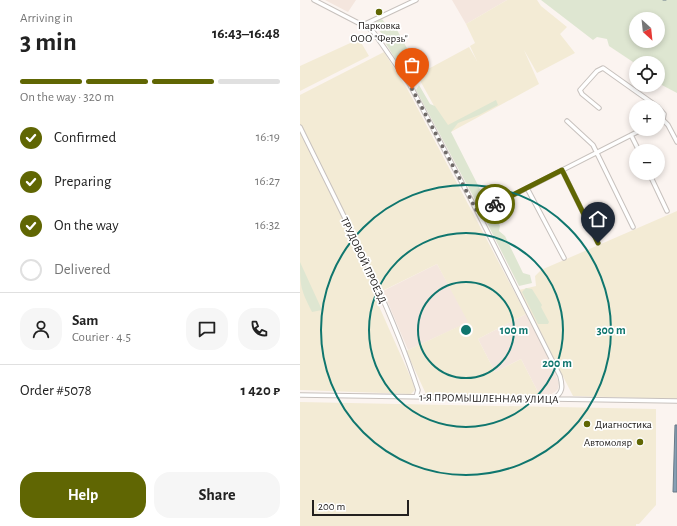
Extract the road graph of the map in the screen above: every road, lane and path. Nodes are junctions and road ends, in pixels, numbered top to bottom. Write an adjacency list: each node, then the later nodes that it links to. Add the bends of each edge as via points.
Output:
1 (314, 0): 3 (street)
2 (416, 0): 3 (street)
3 (363, 25): 16 (street, via 372,30 410,85)
4 (648, 100): 5 (street, via 603,68 580,90)
5 (599, 108)
6 (567, 121): 11 (street, via 591,142)
7 (665, 122): 10 (street)
8 (300, 127): 21 (street, ТРУДОВОЙ ПРОЕЗД, via 402,344 418,390)
9 (629, 136): 11 (street)
10 (677, 142)
11 (596, 153): 12 (street); 17 (street)
12 (562, 170): 14 (street); 18 (street)
13 (652, 180): 15 (street)
14 (528, 188): 16 (street); 19 (street)
15 (667, 210)
16 (478, 213): 22 (street, via 560,376 562,391)
17 (633, 227)
18 (598, 243)
19 (564, 258)
20 (300, 395): 21 (street, 1-Я ПРОМЫШЛЕННАЯ УЛИЦА)
21 (416, 397): 22 (street, 1-Я ПРОМЫШЛЕННАЯ УЛИЦА)
22 (553, 399): 23 (street, 1-Я ПРОМЫШЛЕННАЯ УЛИЦА)
23 (677, 402)

